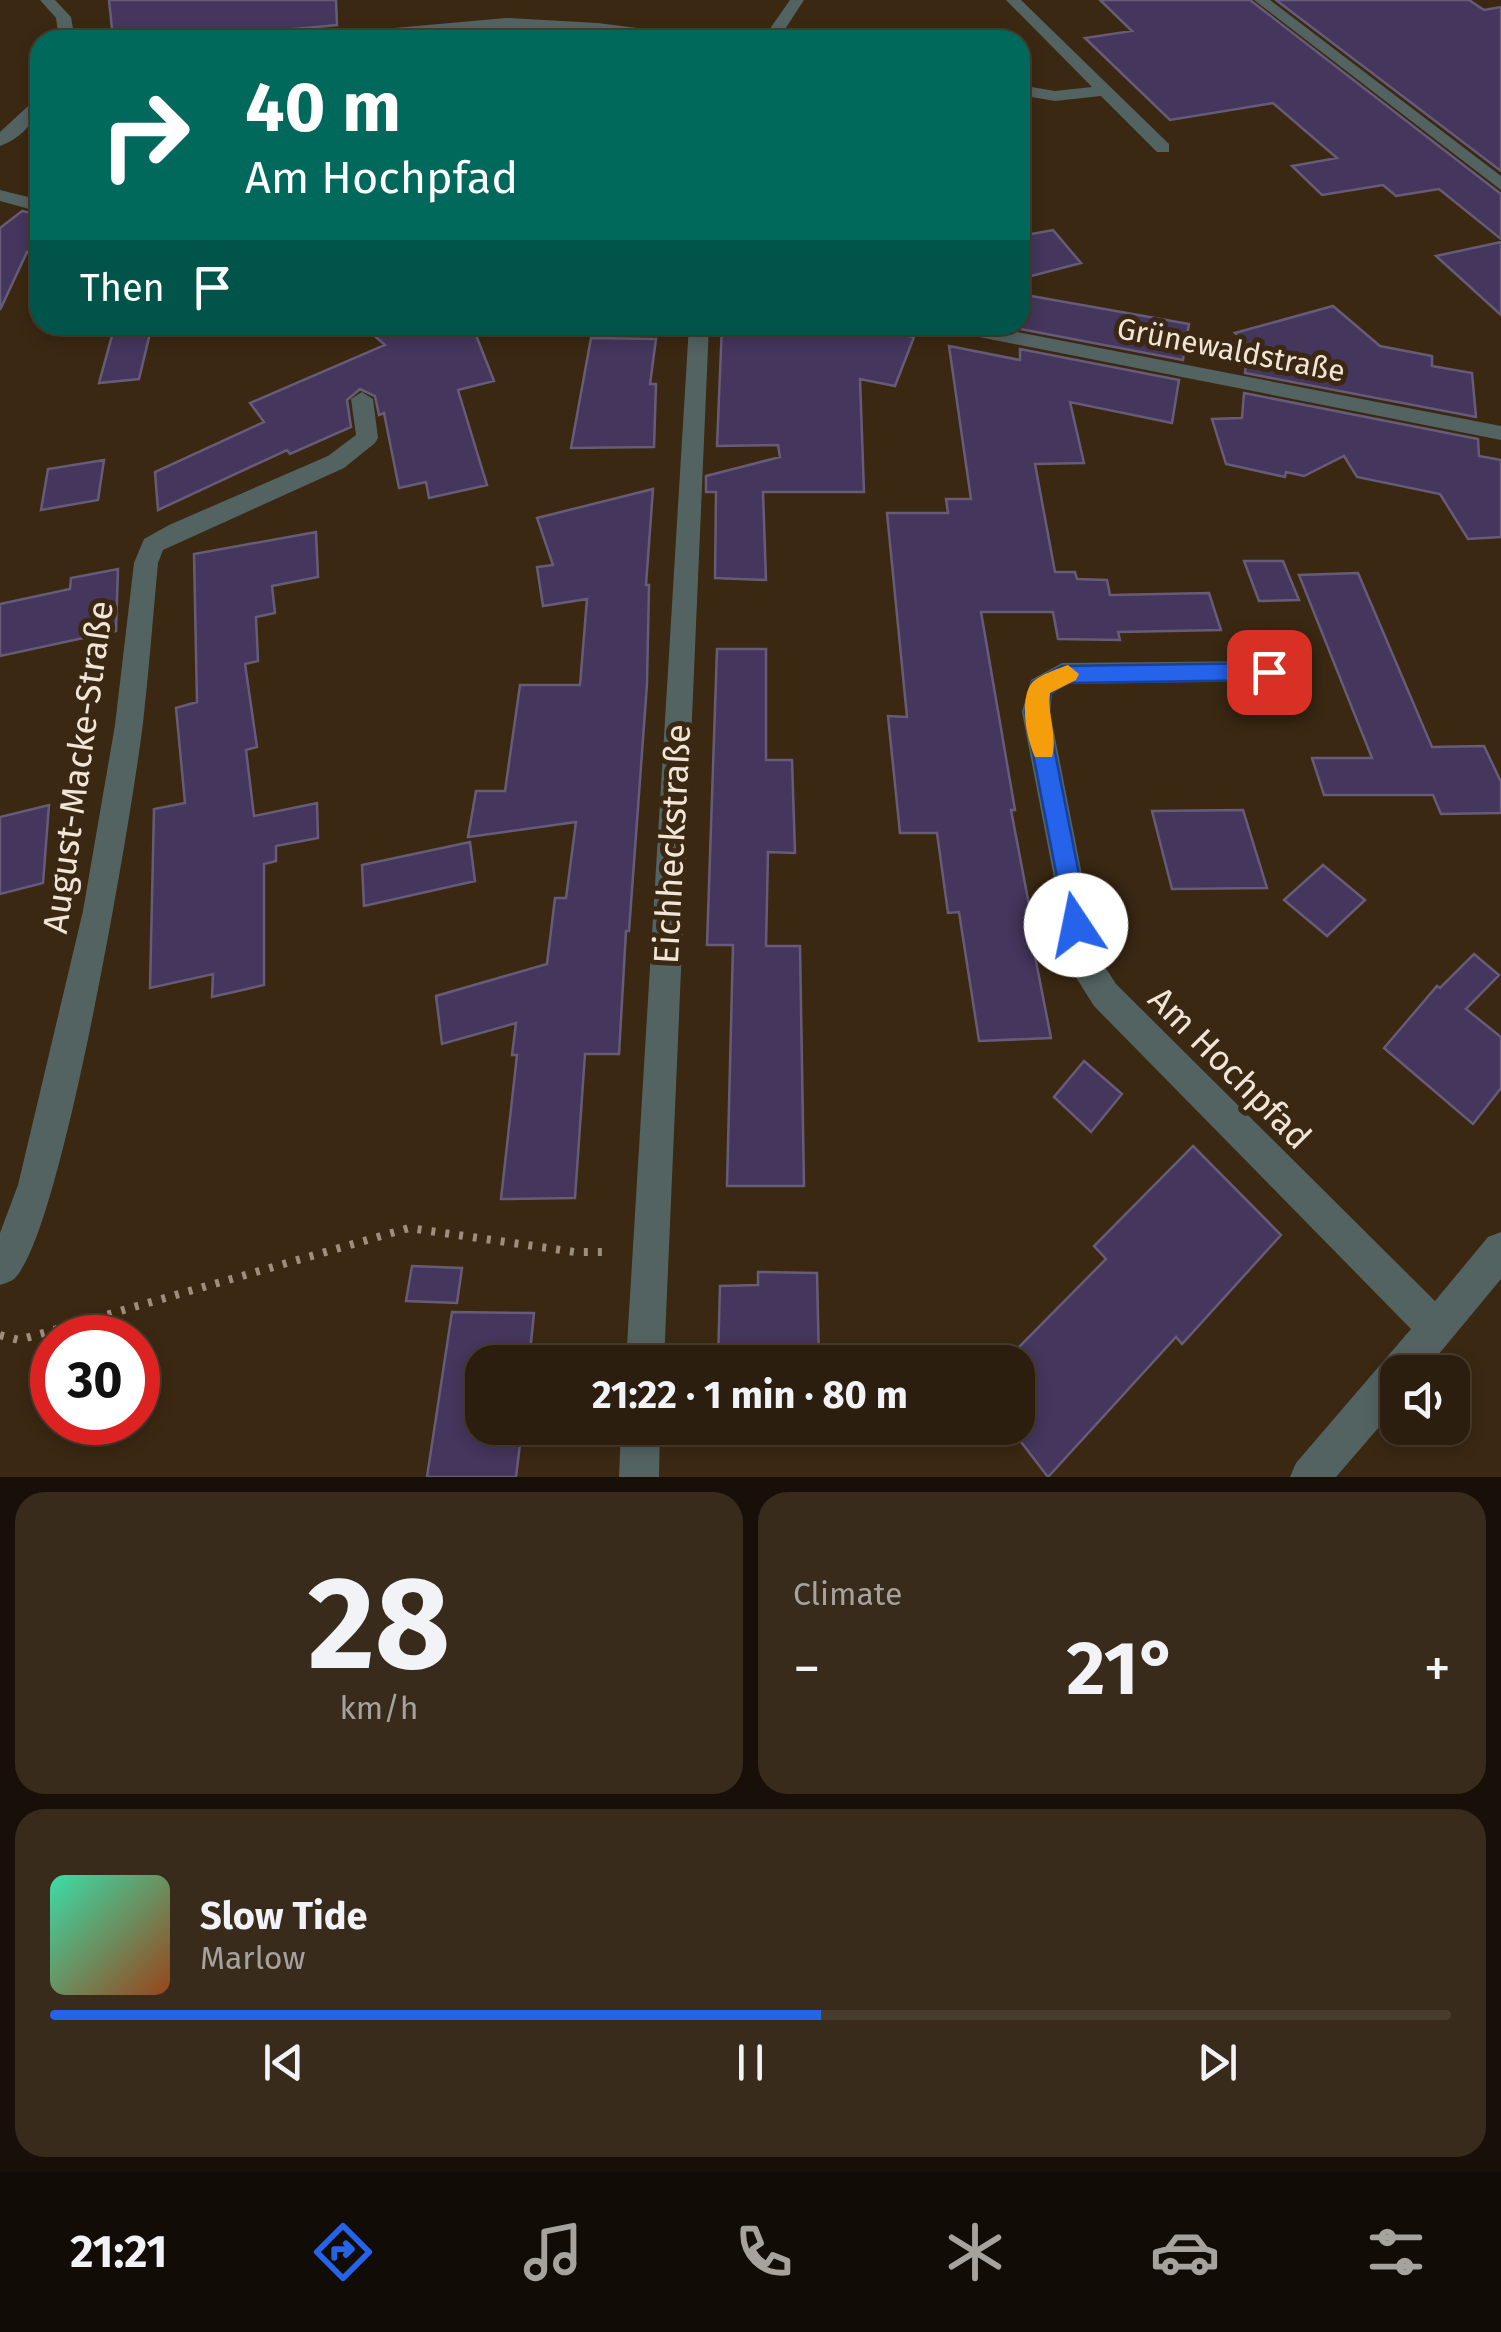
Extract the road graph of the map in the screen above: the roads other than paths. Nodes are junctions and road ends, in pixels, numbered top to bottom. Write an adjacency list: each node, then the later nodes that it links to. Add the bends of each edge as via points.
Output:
1 (47, 0): 5 (street)
2 (797, 0): 8 (street)
3 (1013, 0): 9 (street)
4 (1261, 0): 14 (street)
5 (65, 30)
6 (397, 30): 7 (street, via 511,16)
7 (575, 30)
8 (777, 30)
9 (1106, 91): 10 (street); 13 (street)
10 (1030, 92)
11 (30, 110): 12 (street)
12 (0, 142)
13 (1163, 148)
14 (1501, 186)
15 (2, 198): 16 (street)
16 (30, 204)
17 (698, 335): 25 (street, Eichheckstraße)
18 (1000, 335): 20 (street, Grünewaldstraße)
19 (362, 399): 23 (street, August-Macke-Straße, via 367,438 360,447 153,545 98,911 36,1185)
20 (1501, 433)
21 (1269, 672): 24 (street, Am Hochpfad, via 1062,674 1040,688 1036,712 1083,961 1104,995)
22 (1501, 1250): 24 (street)
23 (0, 1267)
24 (1437, 1329): 26 (street)
25 (645, 1345)
26 (1415, 1355)
27 (1380, 1396): 30 (street)
28 (640, 1445): 29 (street)
29 (639, 1477)
30 (1310, 1477)

